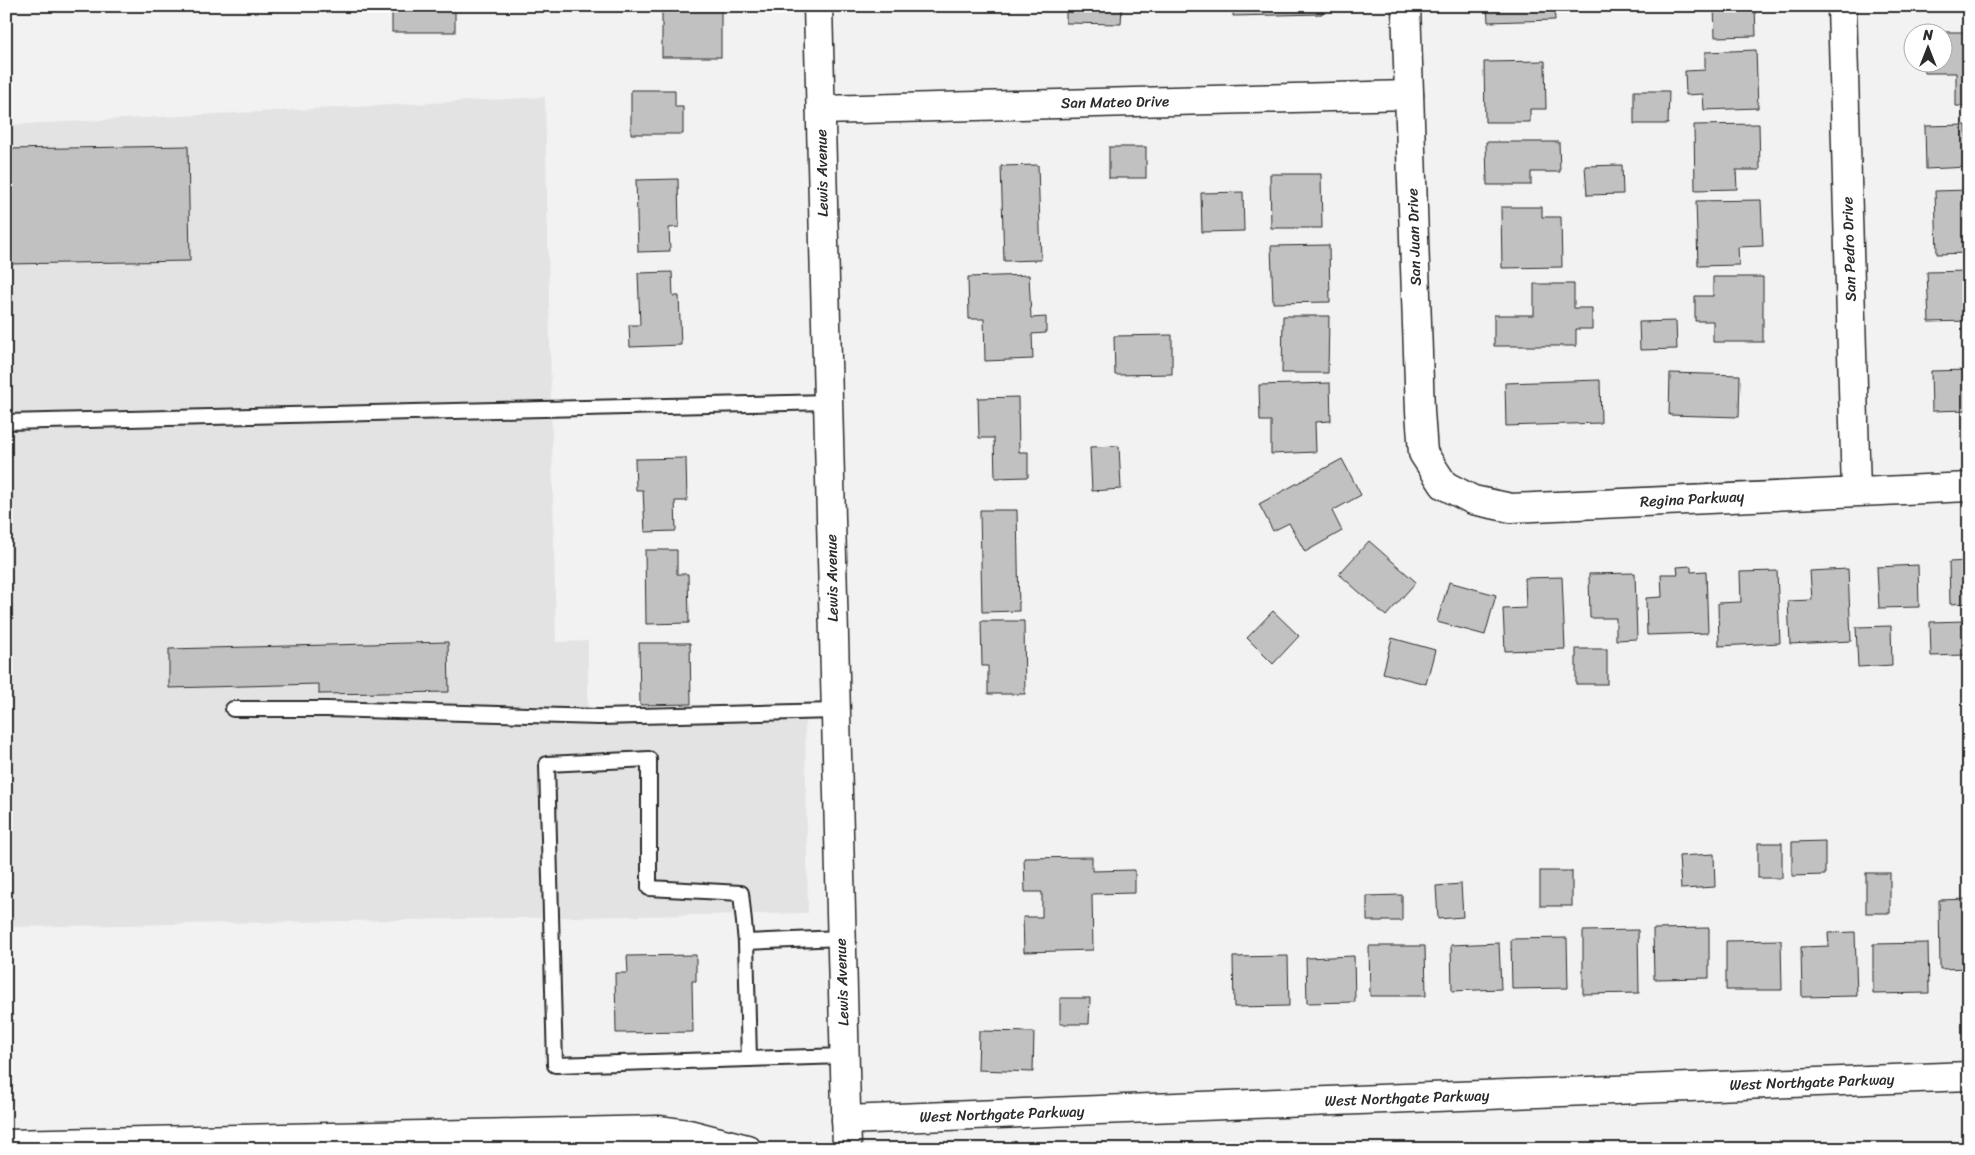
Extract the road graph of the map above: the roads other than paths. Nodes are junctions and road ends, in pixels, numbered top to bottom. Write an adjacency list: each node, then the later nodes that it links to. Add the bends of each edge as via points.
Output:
1 (818, 6): 5 (street, Lewis Avenue)
2 (1406, 6): 4 (street, San Juan Drive)
3 (1842, 6): 10 (street, San Pedro Drive)
4 (1408, 95): 5 (street, San Mateo Drive); 8 (street, San Juan Drive, via 1420,411 1423,453)
5 (821, 110): 6 (street, Lewis Avenue)
6 (828, 402): 7 (lane); 12 (street, Lewis Avenue)
7 (6, 422)
8 (1431, 464): 10 (street, Regina Parkway, via 1444,485 1473,500 1511,508)
9 (1969, 487): 10 (street, Regina Parkway)
10 (1856, 491)
11 (233, 709): 12 (lane, via 599,717)
12 (835, 711): 13 (street, Lewis Avenue)
13 (841, 938): 14 (lane); 15 (street, Lewis Avenue)
14 (746, 942): 16 (lane); 16 (lane, via 741,893 648,888 649,759 547,764 555,1065)
15 (844, 1056): 16 (lane); 18 (street, Lewis Avenue)
16 (749, 1059)
17 (1969, 1076): 18 (street, West Northgate Parkway)
18 (846, 1120): 23 (street, Lewis Avenue)
19 (286, 1143): 21 (street); 22 (street, via 660,1130)
20 (6, 1144): 21 (street)
21 (63, 1146)
22 (747, 1149)
23 (847, 1149)

